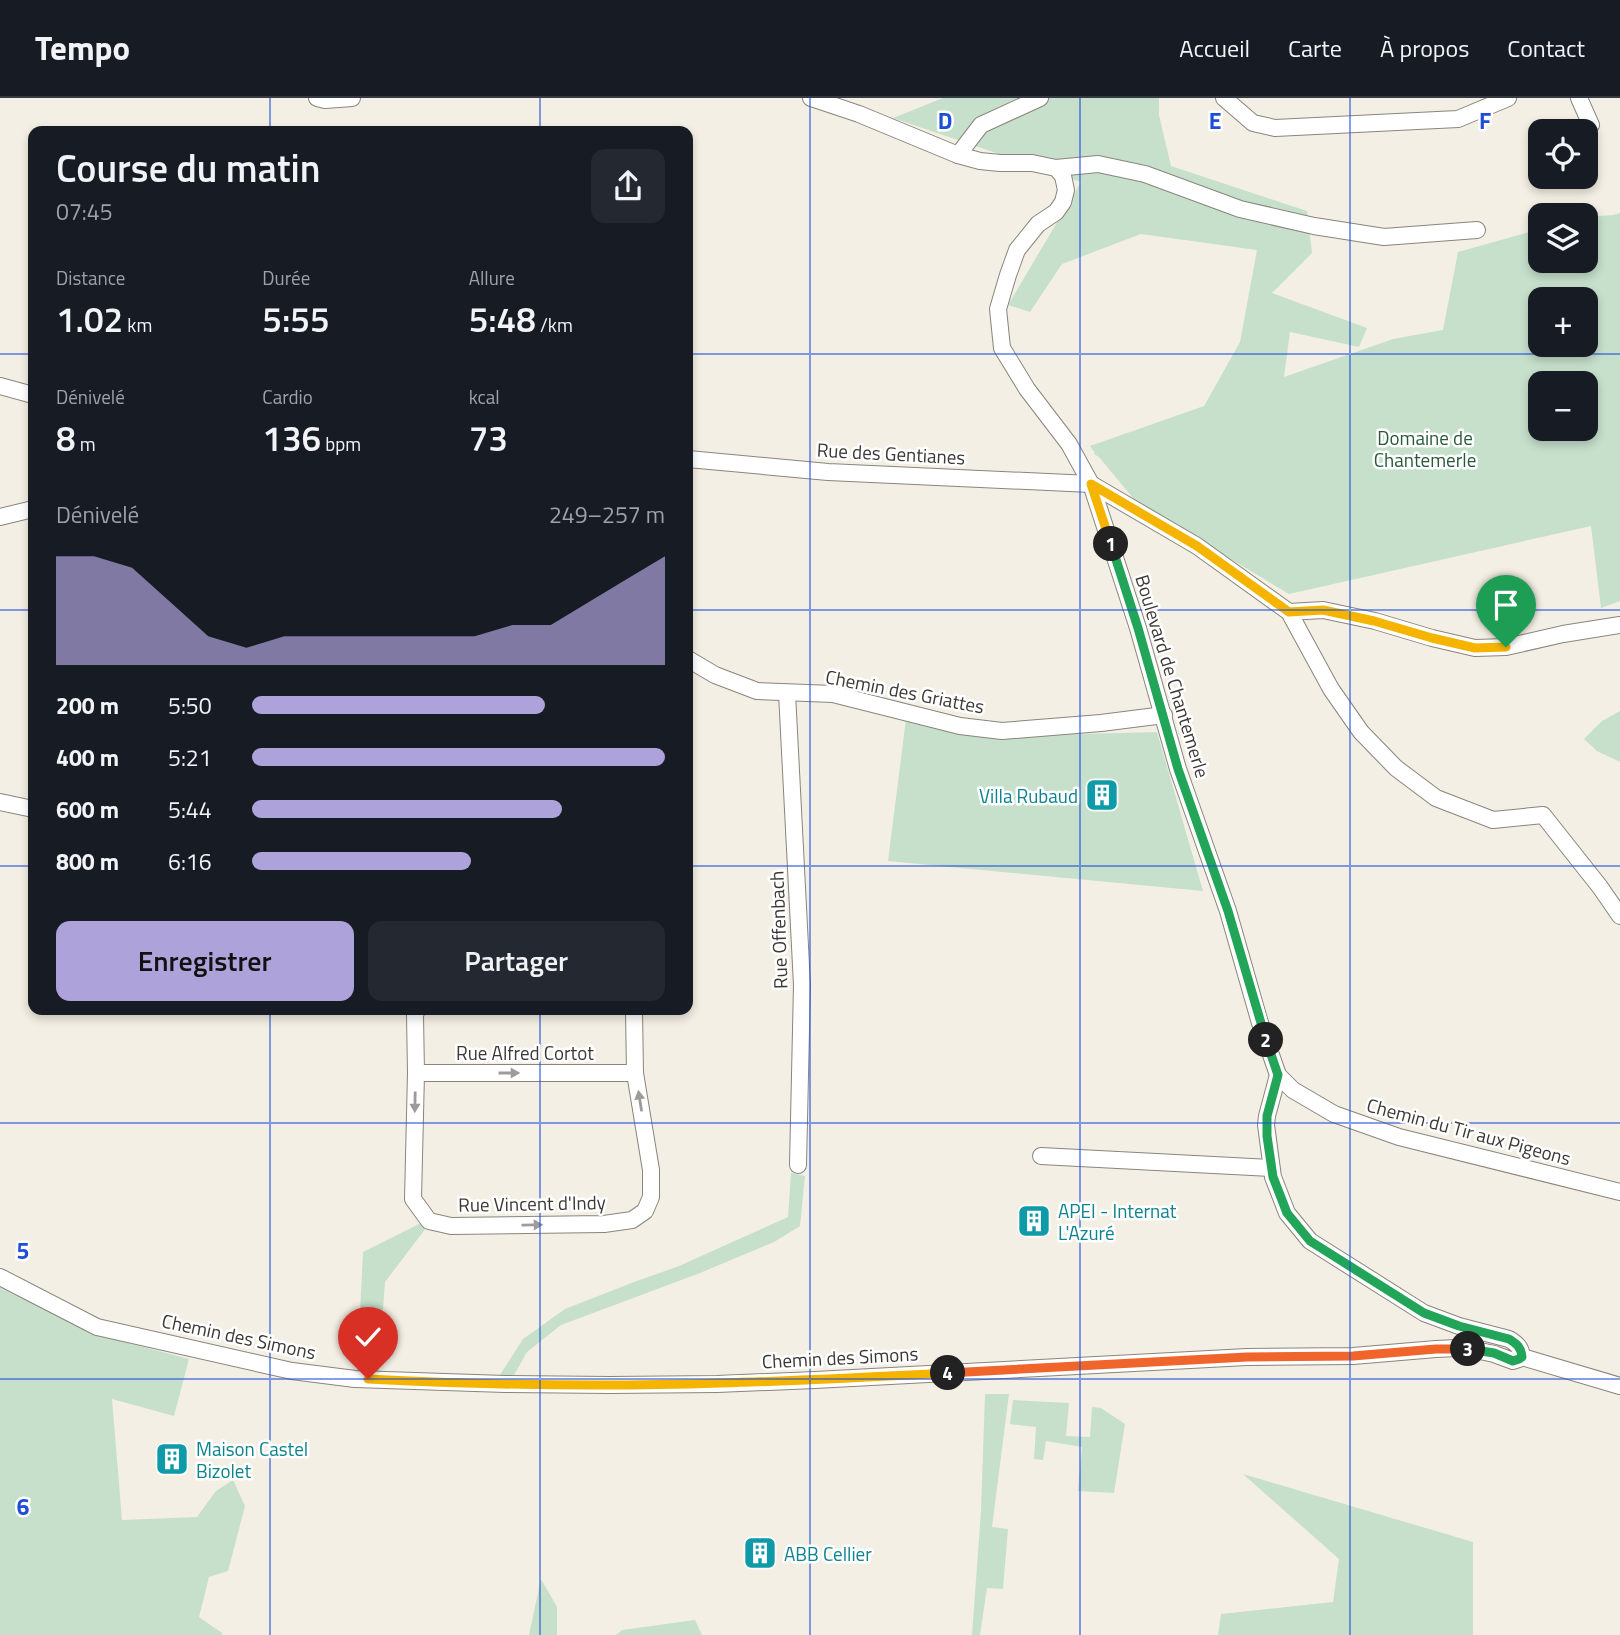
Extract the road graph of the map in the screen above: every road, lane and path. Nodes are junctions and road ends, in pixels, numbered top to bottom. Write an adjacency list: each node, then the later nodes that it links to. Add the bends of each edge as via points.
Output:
1 (317, 98): 2 (street)
2 (352, 98)
3 (811, 98): 10 (street)
4 (1040, 98): 9 (street)
5 (1224, 98): 6 (street, via 1253,123 1275,128 1458,119)
6 (1508, 98)
7 (1579, 98): 8 (street)
8 (1588, 119)
9 (981, 125): 10 (street); 11 (street)
10 (958, 155): 11 (street)
11 (976, 160): 12 (street)
12 (1056, 168): 13 (street, via 1098,164 1145,174 1240,209 1384,237); 17 (street, Boulevard de Chantemerle, via 1066,190 1063,202 1017,250 998,309 1002,348)
13 (1477, 230)
14 (0, 386): 15 (street)
15 (28, 394)
16 (693, 459): 17 (street, Rue des Gentianes)
17 (1091, 484): 20 (street, via 1197,546); 24 (street, Boulevard de Chantemerle)
18 (28, 510): 19 (street)
19 (0, 517)
20 (1289, 612): 21 (street, via 1323,610 1475,648 1506,647); 27 (street, via 1331,689 1361,732 1396,768 1436,798 1493,820 1543,815)
21 (1620, 625)
22 (693, 664): 23 (street, Chemin des Griattes, via 757,691)
23 (787, 693): 24 (street, Chemin des Griattes, via 833,694 960,726 1002,730); 36 (street, Rue Offenbach, via 802,985)
24 (1164, 715): 32 (street, Boulevard de Chantemerle)
25 (0, 802): 26 (street)
26 (28, 808)
27 (1620, 916)
28 (415, 1015): 30 (street, Rue Vincent d'Indy)
29 (634, 1015): 31 (street, Rue Vincent d'Indy)
30 (416, 1073): 31 (street, Rue Alfred Cortot, one-way to 31); 31 (street, Rue Vincent d'Indy, one-way to 31, via 414,1199 429,1221 450,1226 604,1224 632,1220 645,1212 651,1196 651,1170)
31 (635, 1073)
32 (1278, 1075): 33 (street, Chemin du Tir aux Pigeons); 34 (street)
33 (1293, 1090): 34 (street); 38 (street, Chemin du Tir aux Pigeons, via 1334,1114 1399,1137)
34 (1267, 1116): 37 (street)
35 (1041, 1156): 37 (street)
36 (798, 1165)
37 (1272, 1168): 40 (street, via 1287,1213 1310,1241 1424,1313 1509,1339 1521,1349)
38 (1620, 1192)
39 (0, 1277): 40 (street, Chemin des Simons, via 97,1327 292,1371 355,1379 717,1384 1457,1348 1513,1361)
40 (1522, 1357): 41 (street, Chemin des Simons)
41 (1620, 1385)

